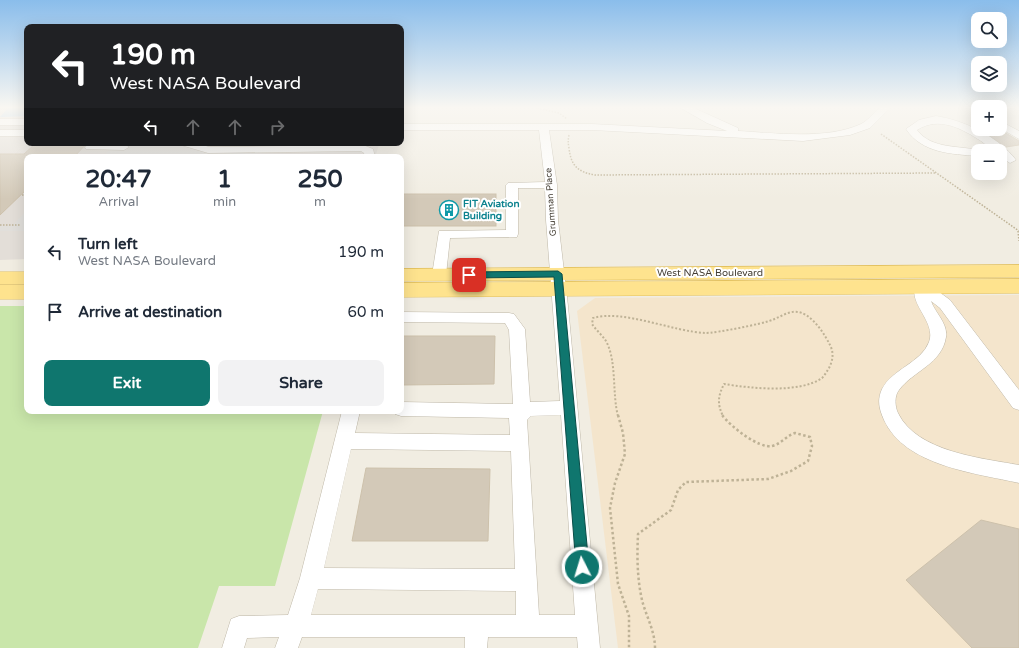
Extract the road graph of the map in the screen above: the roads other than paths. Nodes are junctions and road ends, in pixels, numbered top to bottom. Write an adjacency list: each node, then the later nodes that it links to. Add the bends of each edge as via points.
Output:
1 (545, 138): 12 (street, Grumman Place)
2 (919, 138): 9 (street, via 953,150)
3 (982, 138): 4 (street)
4 (990, 144)
5 (108, 146): 8 (street)
6 (125, 146): 10 (street)
7 (195, 146): 11 (street, via 208,150 363,148)
8 (90, 147)
9 (971, 152)
10 (118, 154)
11 (370, 154)
12 (551, 185): 15 (street, via 512,185 512,234 444,234); 19 (street, Grumman Place)
13 (1019, 271): 18 (main road, West NASA Boulevard)
14 (404, 275): 15 (main road, West NASA Boulevard)
15 (439, 275): 19 (main road, West NASA Boulevard)
16 (0, 278): 17 (main road)
17 (24, 278)
18 (917, 279): 19 (main road, West NASA Boulevard); 20 (main road, West NASA Boulevard); 25 (street, via 924,304 934,317); 26 (street, via 945,304)
19 (558, 281): 21 (main road, West NASA Boulevard); 28 (street, Grumman Place)
20 (1019, 286)
21 (404, 290)
22 (0, 292): 23 (main road)
23 (24, 292)
24 (404, 317): 30 (street, via 509,318 517,329)
25 (939, 331): 26 (street); 34 (street, via 934,349 892,386 886,401 890,418 907,439 938,455)
26 (966, 332): 27 (street)
27 (1019, 403)
28 (569, 408): 30 (street, via 526,408); 40 (street, Grumman Place)
29 (404, 409): 30 (street)
30 (522, 411): 33 (street, via 518,417)
31 (350, 414): 32 (street)
32 (344, 441): 33 (street); 35 (street)
33 (519, 443): 36 (street)
34 (1019, 474)
35 (312, 578): 36 (street); 37 (street)
36 (526, 580): 38 (street)
37 (296, 626): 39 (street); 41 (street, via 239,627); 42 (street)
38 (528, 626): 39 (street); 40 (street)
39 (477, 637)
40 (588, 637)
41 (233, 648)
42 (286, 648)

